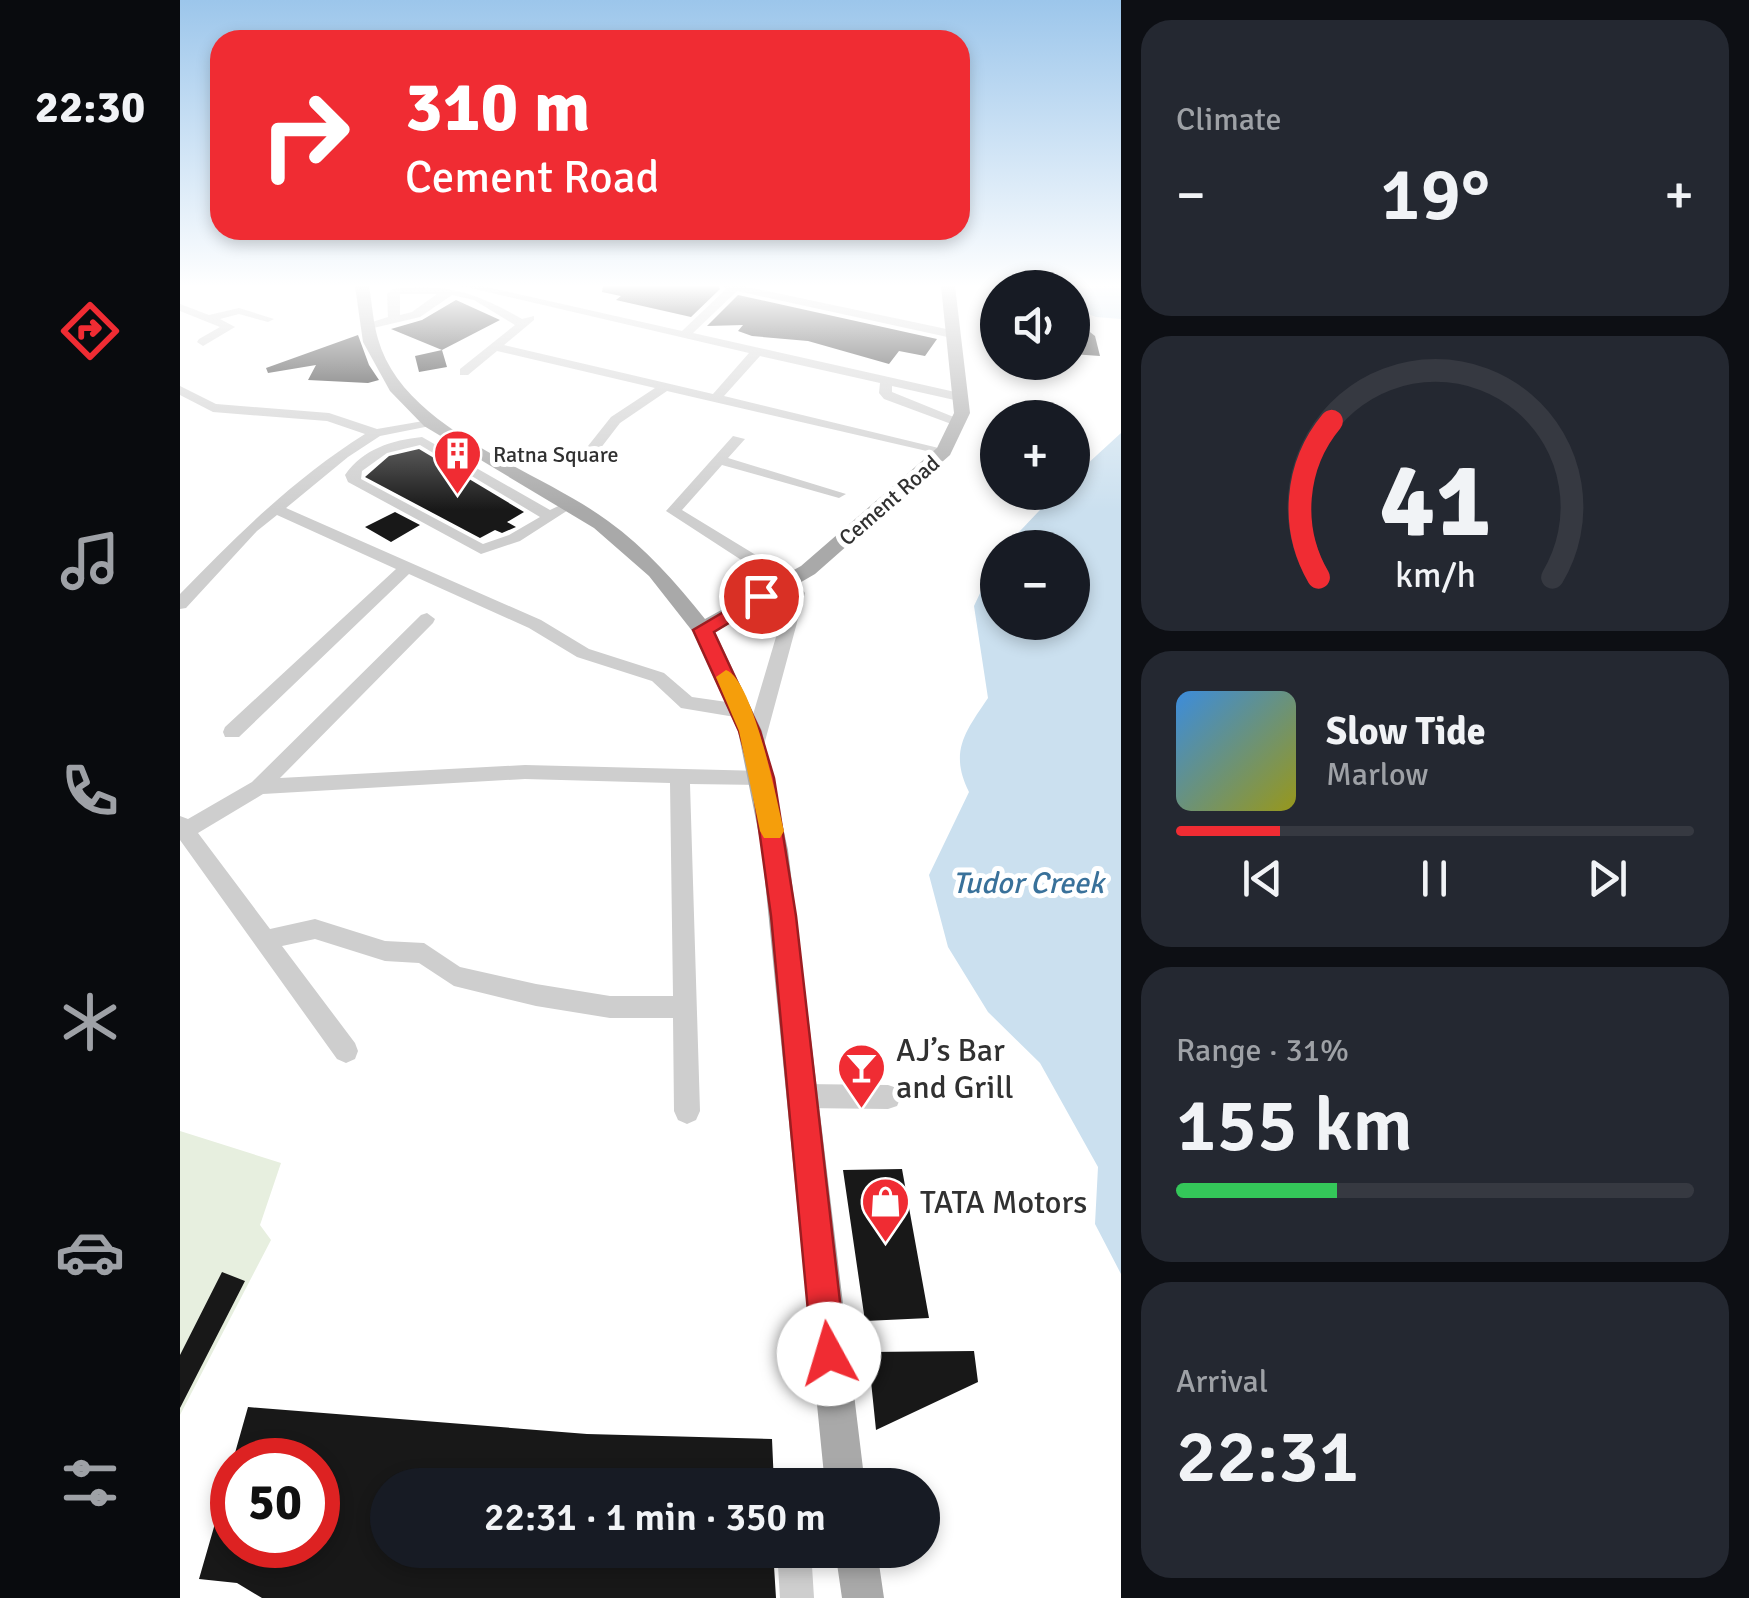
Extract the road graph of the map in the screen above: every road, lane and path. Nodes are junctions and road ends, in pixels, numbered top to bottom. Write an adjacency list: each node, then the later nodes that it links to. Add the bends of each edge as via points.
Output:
1 (379, 361): 13 (main road)
2 (478, 361): 7 (street)
3 (550, 361): 9 (street)
4 (748, 361): 12 (street)
5 (803, 361): 8 (street)
6 (955, 361): 11 (main road, Cement Road)
7 (464, 372)
8 (887, 380): 11 (street); 14 (street, via 889,396)
9 (662, 388): 12 (street); 17 (street, via 612,421)
10 (180, 390): 15 (street, via 214,408 329,417)
11 (959, 397): 14 (main road, Cement Road)
12 (714, 400): 18 (street)
13 (430, 422): 15 (street); 21 (main road)
14 (959, 422): 18 (main road, Cement Road)
15 (376, 433): 22 (street)
16 (738, 439): 19 (street)
17 (595, 446)
18 (944, 451): 25 (main road, Cement Road)
19 (720, 460): 20 (street); 25 (street, via 674,513)
20 (839, 494)
21 (569, 505): 23 (street); 28 (main road, via 634,552)
22 (276, 509): 24 (street); 26 (street)
23 (548, 516): 23 (street, via 480,548 352,475 378,454 422,442)
24 (405, 569): 30 (street, via 536,624 583,653 658,677 687,703); 31 (street)
25 (789, 582): 27 (main road, Cement Road); 32 (street, via 796,602)
26 (180, 604)
27 (741, 605): 28 (main road, Cement Road); 28 (main road, Cement Road)
28 (688, 610): 30 (main road)
29 (427, 620): 35 (street)
30 (741, 711): 32 (main road)
31 (232, 732)
32 (754, 746): 34 (main road)
33 (680, 777): 34 (street); 35 (street, via 525,772); 38 (street)
34 (763, 778): 40 (main road)
35 (259, 787): 36 (street)
36 (183, 827): 37 (street)
37 (264, 940): 38 (street, via 314,929 385,951 424,953 454,976 536,995 597,1006); 39 (street)
38 (685, 1007): 42 (street)
39 (346, 1052)
40 (802, 1096): 41 (street); 43 (main road)
41 (888, 1097)
42 (687, 1111)
43 (844, 1468)
44 (795, 1568): 46 (street)
45 (859, 1568): 47 (main road)
46 (797, 1598)
47 (863, 1598)

